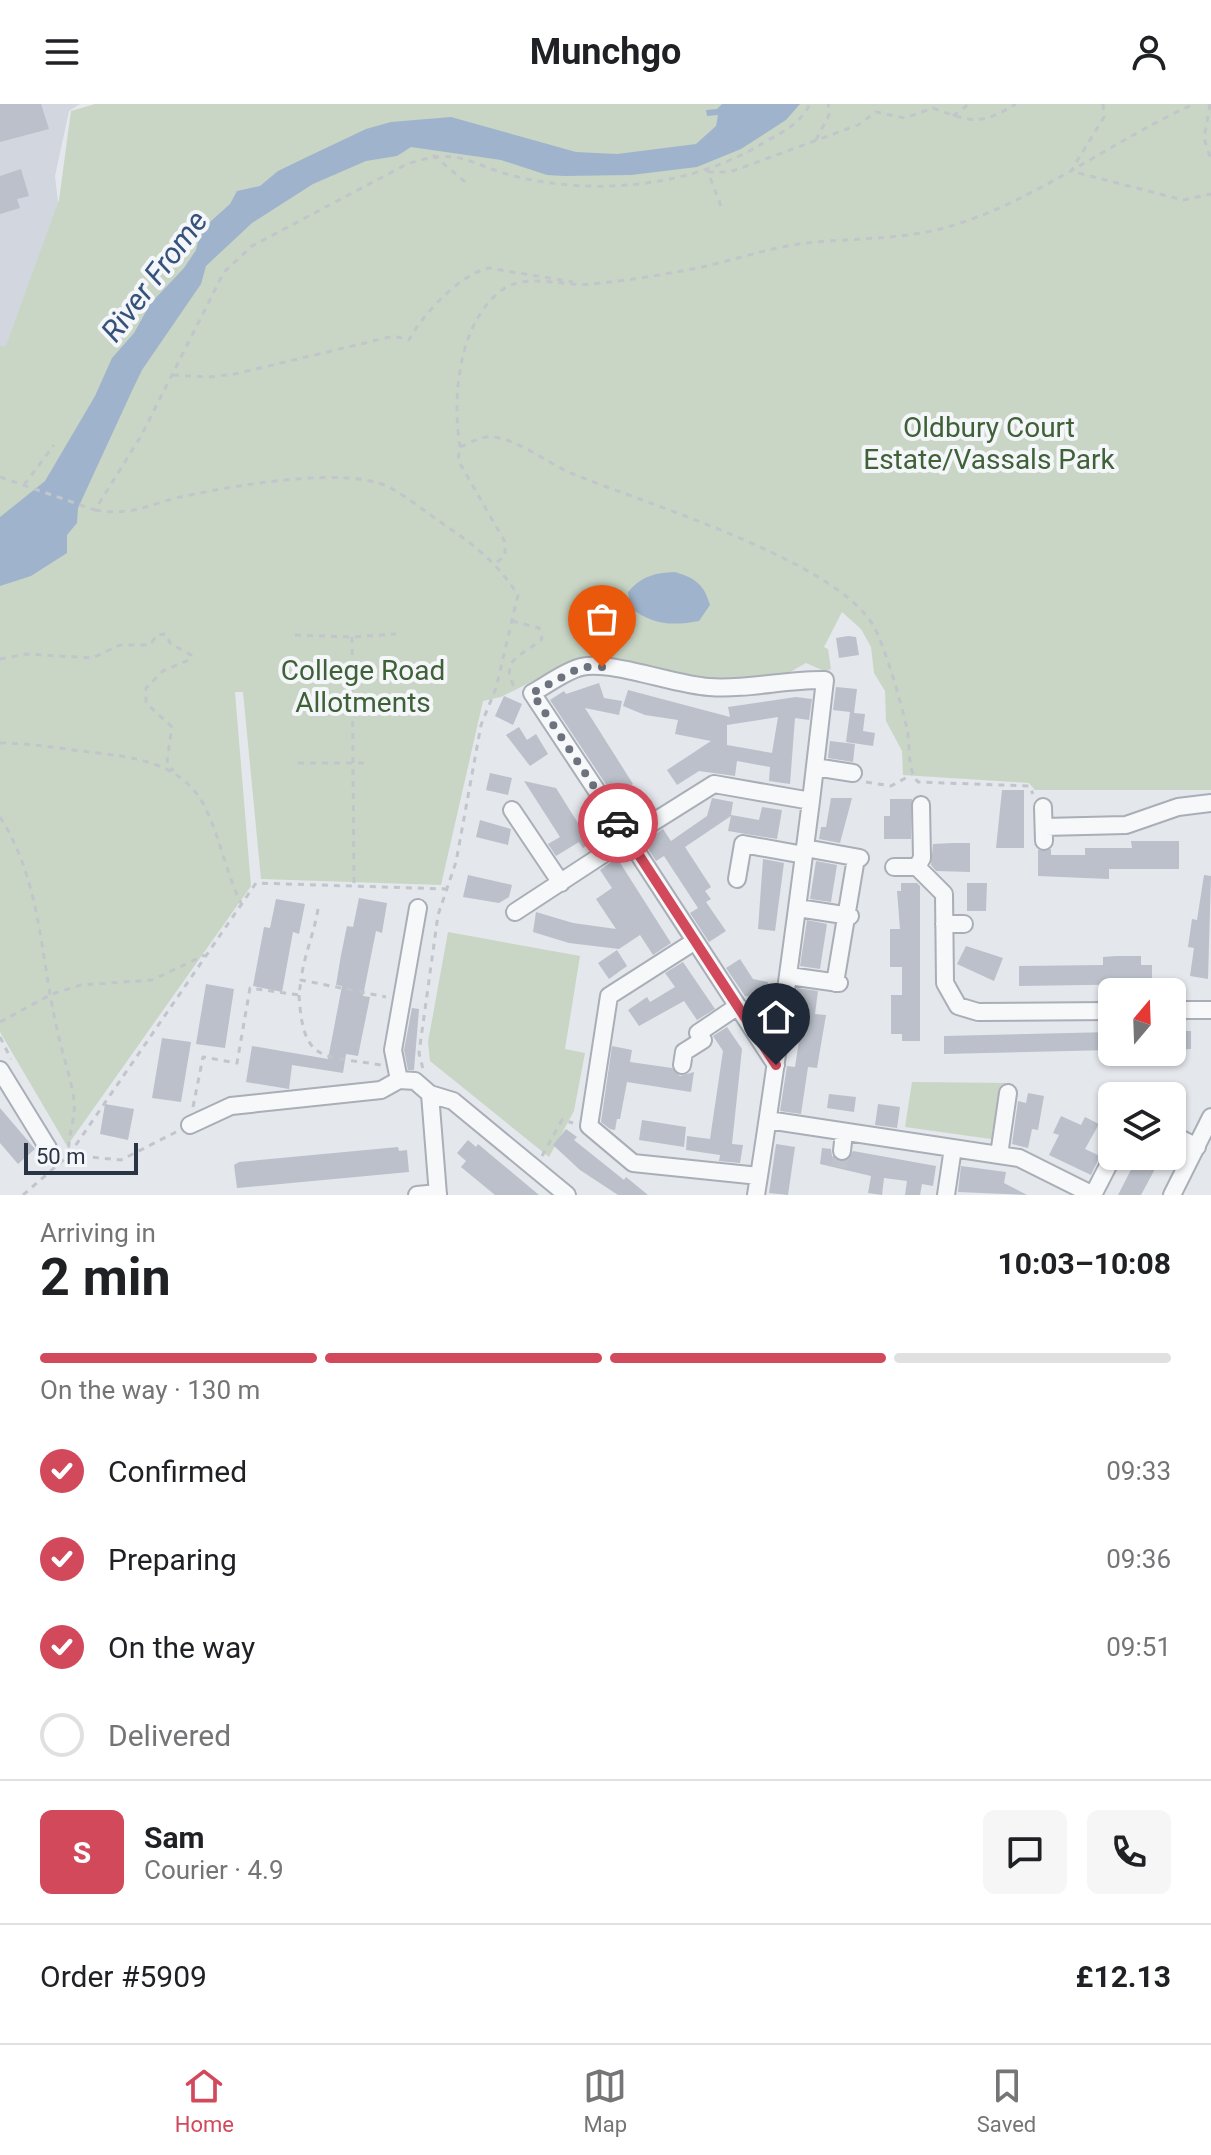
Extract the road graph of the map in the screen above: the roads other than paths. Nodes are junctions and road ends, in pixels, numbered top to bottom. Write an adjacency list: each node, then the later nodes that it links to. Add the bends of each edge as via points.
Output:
1 (815, 767): 2 (street); 3 (street); 8 (street, via 825,680 706,687 581,667 532,693)
2 (853, 773)
3 (811, 801): 8 (street, via 714,784); 9 (street)
4 (1211, 803): 6 (street, via 1178,807 1126,825 1044,834)
5 (921, 805): 11 (street, via 922,858)
6 (1043, 807)
7 (512, 810): 13 (street)
8 (628, 838): 13 (street); 20 (street)
9 (804, 852): 12 (street, via 743,844); 15 (street); 17 (street, via 858,858)
10 (894, 867): 11 (street)
11 (917, 867): 18 (street, via 944,894)
12 (737, 879)
13 (561, 883): 16 (street)
14 (418, 908): 29 (street, via 393,1050)
15 (798, 908): 17 (street); 21 (street)
16 (515, 912)
17 (848, 916): 21 (street, via 837,983)
18 (944, 924): 19 (street); 25 (street, via 945,983 962,1008)
19 (964, 924)
20 (695, 941): 22 (street); 43 (street, via 609,996 589,1126 633,1163)
21 (789, 976): 27 (street)
22 (738, 1006): 26 (street, via 698,1033 703,1040 684,1052); 27 (street)
23 (1186, 1010): 24 (street)
24 (1211, 1010)
25 (1098, 1011)
26 (682, 1065)
27 (776, 1065): 33 (street)
28 (0, 1070): 38 (street)
29 (398, 1074): 31 (street); 34 (street, via 381,1090 231,1106)
30 (1008, 1093): 41 (street)
31 (430, 1094): 44 (street); 46 (street, via 453,1101)
32 (1211, 1117): 37 (street)
33 (768, 1120): 35 (street); 43 (street)
34 (190, 1125)
35 (844, 1132): 39 (street); 40 (street)
36 (1186, 1141): 37 (street)
37 (1197, 1147): 50 (street)
38 (48, 1148)
39 (953, 1148): 41 (street); 48 (street)
40 (842, 1151)
41 (999, 1155): 49 (street, via 1019,1158)
42 (1106, 1170): 49 (street)
43 (759, 1176): 47 (street)
44 (438, 1194): 45 (street)
45 (417, 1195)
46 (567, 1195)
47 (756, 1195)
48 (946, 1195)
49 (1093, 1195)
50 (1172, 1195)

